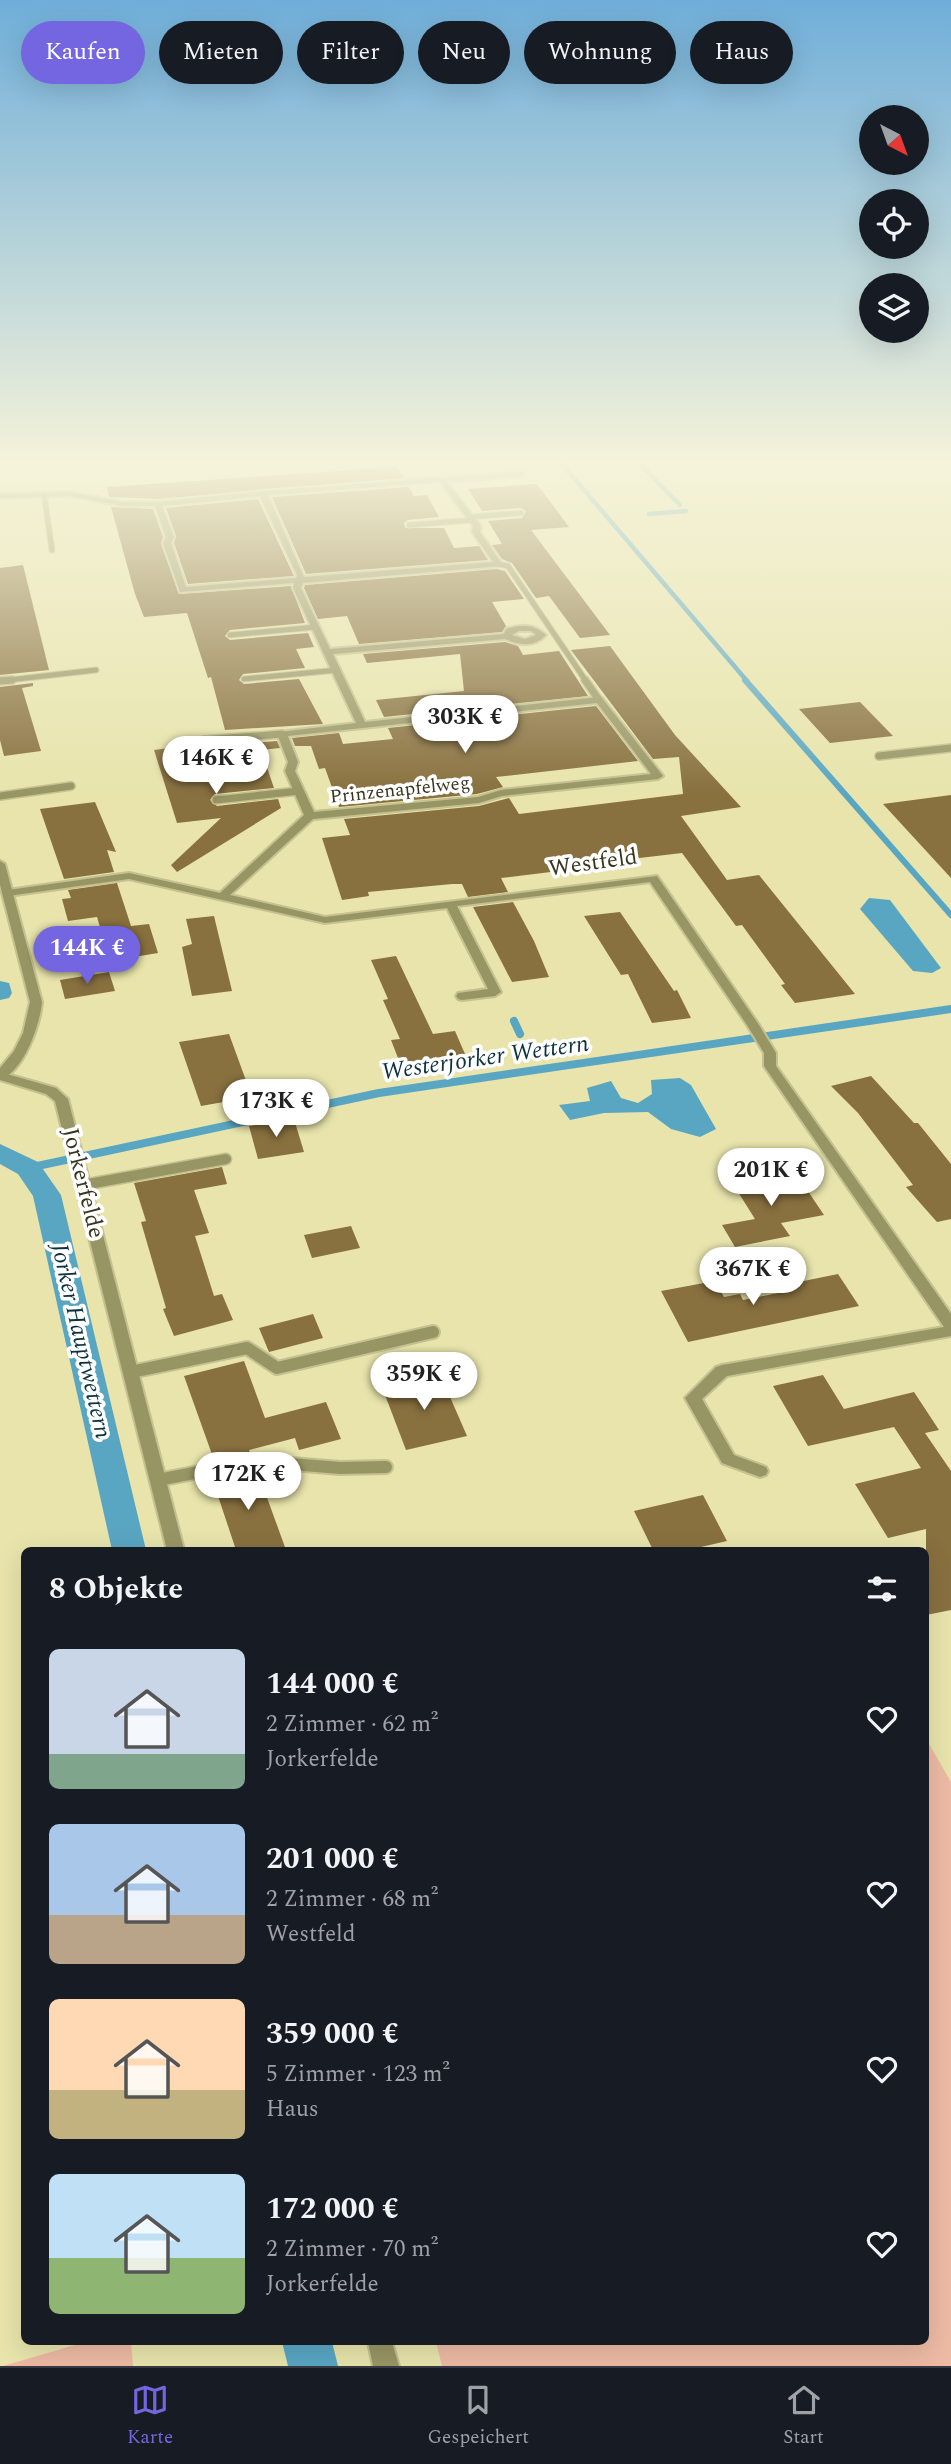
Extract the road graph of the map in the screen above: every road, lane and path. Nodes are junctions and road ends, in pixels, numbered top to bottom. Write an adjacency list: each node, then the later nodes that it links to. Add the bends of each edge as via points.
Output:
1 (178, 574): 5 (street, via 183,590)
2 (301, 574): 5 (street)
3 (383, 574): 5 (street)
4 (514, 574): 7 (lane)
5 (299, 582): 6 (street, via 297,588)
6 (316, 626): 9 (lane); 10 (street)
7 (554, 632): 8 (lane); 15 (lane)
8 (541, 633): 10 (street, via 519,628 507,636)
9 (230, 635)
10 (329, 652): 12 (street)
11 (96, 670): 14 (lane)
12 (338, 670): 13 (lane); 16 (street)
13 (244, 679)
14 (0, 681)
15 (600, 700): 16 (street); 25 (street, Prinzenapfelweg, via 658,776)
16 (361, 723): 17 (street)
17 (282, 734): 18 (lane); 22 (street, Prinzenapfelweg)
18 (204, 740)
19 (951, 748): 20 (lane)
20 (879, 756)
21 (71, 786): 23 (lane)
22 (299, 791): 24 (lane); 25 (street, Prinzenapfelweg)
23 (0, 796)
24 (216, 800)
25 (310, 816): 28 (street, Prinzenapfelweg)
26 (0, 864): 27 (street, Jorkerfelde)
27 (8, 893): 28 (street, Westfeld, via 129,876); 31 (street, Jorkerfelde, via 36,1014 28,1039)
28 (224, 895): 29 (street, Westfeld, via 325,920)
29 (451, 905): 30 (street, via 495,992); 34 (street, Westfeld, via 653,878 753,1025 770,1053 770,1066)
30 (462, 996)
31 (0, 1076): 33 (street, Jorkerfelde, via 57,1094)
32 (226, 1159): 33 (lane)
33 (83, 1185): 37 (street, Jorkerfelde)
34 (951, 1325)
35 (951, 1331): 39 (street, via 722,1371 693,1398 728,1459)
36 (433, 1332): 37 (lane, via 277,1368 247,1348)
37 (131, 1371): 40 (street, Jorkerfelde)
38 (386, 1467): 40 (lane, via 255,1461)
39 (760, 1471)
40 (158, 1480): 41 (street, Jorkerfelde)
41 (175, 1547)
42 (381, 2345): 43 (street)
43 (386, 2366)

